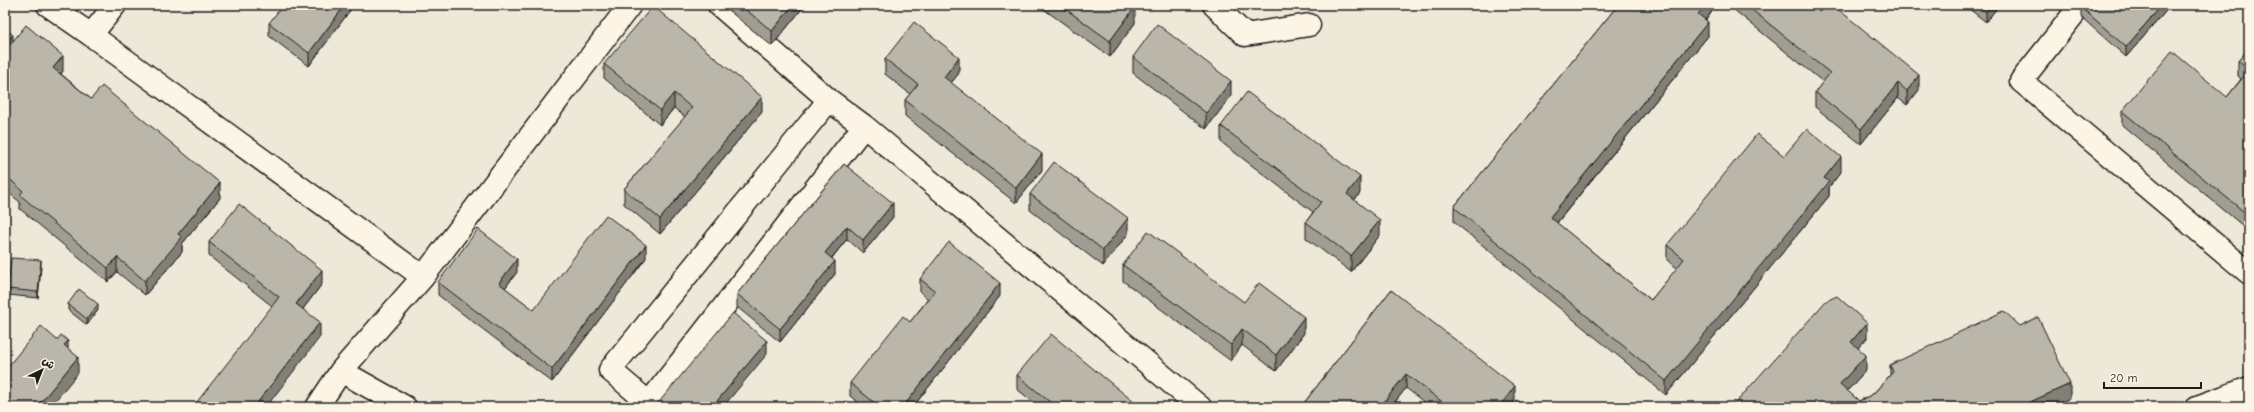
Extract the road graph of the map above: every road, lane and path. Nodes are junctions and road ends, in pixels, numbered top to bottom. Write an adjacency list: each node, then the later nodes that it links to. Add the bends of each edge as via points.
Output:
1 (48, 5): 8 (street)
2 (115, 5): 8 (street)
3 (630, 5): 12 (street)
4 (719, 5): 9 (street)
5 (1214, 5): 7 (street, via 1245,35)
6 (2081, 5): 11 (street, via 2021,81)
7 (1309, 25)
8 (91, 35): 12 (street)
9 (829, 100): 10 (street); 10 (street, via 610,370 649,403)
10 (864, 126): 17 (street)
11 (2249, 273)
12 (422, 277): 13 (street)
13 (341, 371): 15 (street); 16 (street)
14 (2249, 388): 18 (street)
15 (317, 407)
16 (405, 407)
17 (1200, 407)
18 (2197, 407)

